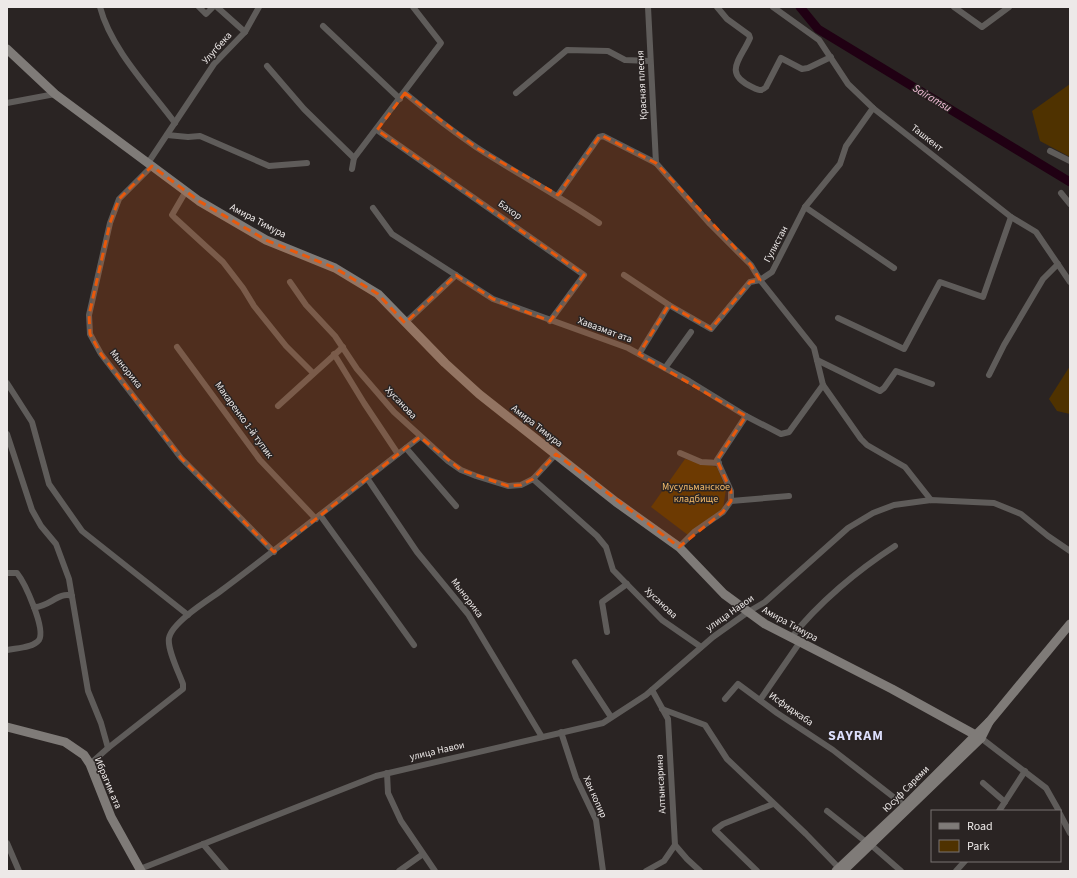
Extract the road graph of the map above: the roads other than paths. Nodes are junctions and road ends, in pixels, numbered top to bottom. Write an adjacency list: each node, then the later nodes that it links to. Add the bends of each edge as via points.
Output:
1 (100, 7): 24 (street, via 104,23 117,45)
2 (199, 7): 3 (street, via 206,14)
3 (212, 7)
4 (217, 7): 13 (street)
5 (259, 7): 13 (street, Улугбека)
6 (413, 7): 18 (street, via 441,43)
7 (648, 7): 16 (street, Красная плесня)
8 (717, 7): 15 (street, via 727,19 749,35 750,38 737,60 735,71 739,79 759,91 766,87 781,58 802,69)
9 (773, 7): 15 (street, Ташкент, via 820,40)
10 (954, 7): 11 (street, via 982,27)
11 (1009, 7)
12 (323, 26): 21 (street)
13 (244, 32): 24 (street, Улугбека, via 214,64)
14 (7, 49): 20 (street, Амира Тимура)
15 (831, 57): 23 (street, Ташкент, via 848,84)
16 (650, 61): 19 (street, via 625,60 608,51 567,50); 31 (street, Красная плесня)
17 (267, 66): 28 (street, via 304,109)
18 (405, 93): 21 (street); 36 (street, via 477,148)
19 (516, 93)
20 (55, 94): 22 (street); 32 (street, Амира Тимура)
21 (400, 99): 25 (street)
22 (7, 103)
23 (873, 108): 38 (street, Гулистан, via 846,146 840,164); 40 (street, Ташкент)
24 (175, 123): 26 (street, Улугбека)
25 (377, 130): 28 (street); 51 (street, Бахор, via 584,275)
26 (167, 135): 30 (street, via 200,136 269,166); 32 (street, Улугбека)
27 (1050, 150): 29 (street)
28 (354, 158): 33 (street)
29 (1070, 161)
30 (307, 163)
31 (656, 163): 36 (street, via 603,136 599,137); 46 (street, via 710,224 751,265)
32 (150, 164): 34 (street, Амира Тимура); 84 (street, Мынорика, via 120,199 110,223 89,315 90,334 101,354 181,458)
33 (352, 169)
34 (186, 191): 52 (street, Амира Тимура, via 266,240 335,268 378,294); 60 (street, via 172,215 223,262 286,346)
35 (1061, 193): 37 (street)
36 (558, 195): 41 (street)
37 (1070, 204)
38 (805, 207): 43 (street); 46 (street, Гулистан, via 772,272)
39 (373, 208): 44 (street, Хавазмат ата, via 392,234)
40 (1011, 217): 42 (street, Ташкент, via 1036,232); 50 (street, via 983,297 940,282 904,349)
41 (599, 223)
42 (1058, 264): 48 (street, Ташкент); 61 (street, via 1044,279)
43 (894, 268)
44 (456, 275): 51 (street, Хавазмат ата, via 493,299); 52 (street)
45 (624, 275): 49 (street, Гулистан)
46 (760, 280): 49 (street, Гулистан, via 750,282 711,329); 58 (street, via 814,348)
47 (290, 282): 55 (street, Хусанова, via 306,305)
48 (1070, 282)
49 (669, 305): 57 (street)
50 (838, 318)
51 (550, 321): 57 (street, Хавазмат ата)
52 (406, 323): 72 (street, Амира Тимура, via 479,394)
53 (691, 332): 59 (street)
54 (177, 347): 80 (street, Макаренко 1-й тупик, via 260,460)
55 (343, 347): 56 (street); 68 (street, Хусанова, via 357,369 394,412)
56 (334, 354): 60 (street); 71 (street)
57 (639, 354): 59 (street, Хавазмат ата)
58 (817, 360): 63 (street, via 880,391 896,371); 64 (street)
59 (665, 368): 66 (street, Хавазмат ата)
60 (313, 373): 65 (street)
61 (989, 375)
62 (7, 383): 90 (street, via 32,422 49,484 82,531)
63 (932, 384)
64 (822, 385): 66 (street, Хавазмат ата, via 789,432 782,434); 78 (street, via 864,443 905,467)
65 (278, 406)
66 (746, 416): 73 (street, via 717,460)
67 (7, 434): 87 (street, via 32,510 56,544 69,579)
68 (420, 437): 69 (street); 75 (street, Хусанова, via 448,461 476,476 508,486 521,485)
69 (406, 448): 71 (street); 79 (street)
70 (680, 453): 73 (street, via 701,462)
71 (398, 454): 74 (street)
72 (556, 454): 75 (street, Хусанова); 82 (street, Амира Тимура)
73 (719, 463): 77 (street, via 731,491)
74 (368, 478): 80 (street); 107 (street, Мынорика, via 417,552 468,614)
75 (533, 479): 86 (street, Хусанова, via 597,536 606,548 613,570)
76 (789, 496): 77 (street)
77 (731, 500): 82 (street, via 723,512 694,532)
78 (931, 500): 83 (street, улица Навои, via 994,503 1017,511); 89 (street, улица Навои, via 894,505 873,513 848,528 765,602)
79 (456, 506)
80 (318, 517): 84 (street); 95 (street, Макаренко 1-й тупик)
81 (894, 546): 93 (street, via 840,589)
82 (678, 547): 89 (street, Амира Тимура, via 724,594)
83 (1070, 551)
84 (274, 552): 90 (street)
85 (7, 573): 88 (street, via 17,573 21,578)
86 (627, 584): 92 (street, via 602,602); 96 (street, Хусанова, via 662,620)
87 (72, 596): 88 (street, via 63,595 45,606); 108 (street, via 88,691)
88 (34, 607): 97 (street, via 41,636 38,641 32,645)
89 (748, 612): 93 (street, Амира Тимура); 96 (street, улица Навои)
90 (188, 615): 108 (street, via 169,637 169,646 183,689)
91 (1070, 624): 106 (street, Юсуф Сареми)
92 (607, 632)
93 (791, 638): 94 (street, Амира Тимура)
94 (800, 642): 101 (street); 106 (street, Амира Тимура)
95 (414, 645)
96 (701, 648): 99 (street, улица Навои)
97 (7, 650)
98 (575, 662): 103 (street)
99 (652, 690): 102 (street, Алтынсарина); 103 (street, улица Навои)
100 (725, 698): 101 (street, Исфиджаба, via 738,684)
101 (760, 700): 115 (street, Исфиджаба, via 833,750)
102 (662, 709): 114 (street, via 705,725 727,759); 124 (street, Алтынсарина, via 668,719)
103 (611, 718): 105 (street, улица Навои, via 603,723)
104 (7, 727): 109 (street, Ибрагим ата, via 65,742 84,755)
105 (561, 732): 107 (street, улица Навои); 133 (street, Хан копир, via 576,778 596,820)
106 (978, 736): 110 (street, Амира Тимура); 115 (street, Юсуф Сареми); 122 (street, Юсуф Сареми)
107 (542, 737): 111 (street, улица Навои)
108 (108, 748): 109 (street)
109 (90, 764): 127 (street, Ибрагим ата, via 111,817)
110 (1025, 771): 113 (street); 117 (street, Амира Тимура, via 1046,788)
111 (387, 773): 123 (street, улица Навои); 125 (street, via 388,793 401,821)
112 (983, 783): 113 (street)
113 (1005, 802): 116 (street)
114 (773, 804): 128 (street); 136 (street, via 723,824 715,830)
115 (905, 806): 122 (street, Юсуф Сареми)
116 (1001, 810)
117 (1058, 810)
118 (827, 811): 122 (street)
119 (1061, 816): 120 (street)
120 (1070, 833)
121 (7, 843): 129 (street)
122 (868, 843): 128 (street, Юсуф Сареми); 137 (street)
123 (203, 844): 127 (street, улица Навои); 130 (street)
124 (675, 845): 134 (street, via 664,861); 135 (street)
125 (423, 854): 131 (street); 132 (street)
126 (964, 862): 138 (street)
127 (140, 870)
128 (839, 870)
129 (19, 871)
130 (226, 871)
131 (399, 871)
132 (435, 871)
133 (603, 871)
134 (646, 871)
135 (700, 871)
136 (757, 871)
137 (901, 871)
138 (956, 871)

